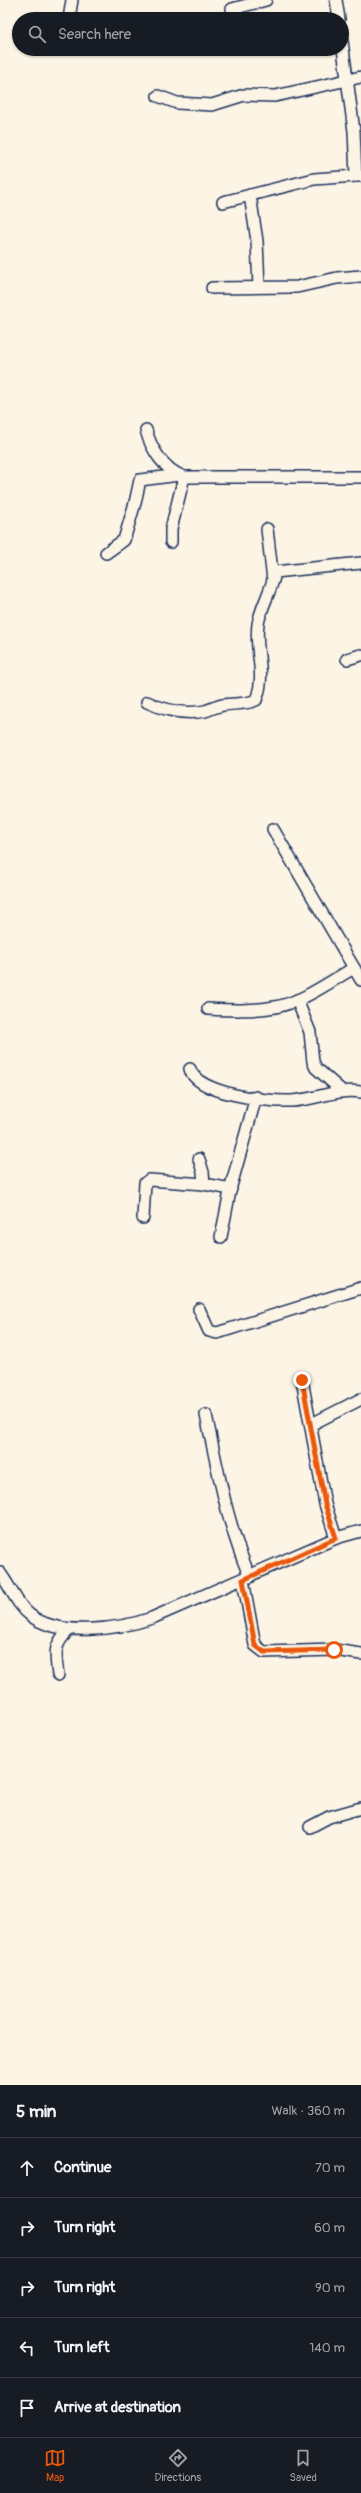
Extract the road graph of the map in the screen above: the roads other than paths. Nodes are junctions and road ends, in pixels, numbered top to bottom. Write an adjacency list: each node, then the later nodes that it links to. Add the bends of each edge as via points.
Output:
1 (72, 0): 5 (street)
2 (266, 0): 4 (street)
3 (336, 0): 6 (street)
4 (232, 10)
5 (70, 12)
6 (338, 12)
7 (344, 56): 9 (street)
8 (361, 77): 9 (street)
9 (347, 78): 10 (street, via 275,96 247,94 212,105 177,103); 11 (street)
10 (158, 96)
11 (359, 176): 12 (street, via 314,179)
12 (250, 195): 13 (street); 15 (street, via 257,241)
13 (223, 202)
14 (361, 276): 15 (street, via 337,278 297,287)
15 (259, 287): 16 (street)
16 (212, 288)
17 (146, 430): 18 (street, via 151,445 162,461)
18 (181, 476): 19 (street); 21 (street); 22 (street, via 140,480 124,540)
19 (361, 477)
20 (267, 529): 24 (street)
21 (171, 542)
22 (106, 553)
23 (361, 563): 24 (street, via 275,572)
24 (273, 581): 27 (street, via 258,624 262,687 256,700 245,705 221,705 186,713 161,708)
25 (361, 655): 26 (street)
26 (347, 659)
27 (148, 702)
28 (273, 829): 29 (street)
29 (354, 968): 30 (street); 31 (street)
30 (361, 980)
31 (297, 1000): 32 (street, via 275,1007); 35 (street, via 310,1032 314,1062 323,1075)
32 (208, 1009)
33 (190, 1069): 37 (street, via 198,1082 208,1087)
34 (361, 1081): 36 (street)
35 (342, 1091): 36 (street); 37 (street, via 291,1101)
36 (358, 1092)
37 (256, 1097): 40 (street)
38 (199, 1159): 39 (street)
39 (204, 1184): 40 (street); 41 (street, via 150,1180 145,1183 143,1193)
40 (231, 1189): 42 (street)
41 (143, 1218)
42 (221, 1237)
43 (361, 1288): 44 (street, via 217,1333 209,1332 205,1327)
44 (199, 1308)
45 (302, 1380): 48 (street)
46 (361, 1399): 48 (street)
47 (206, 1414): 52 (street, via 228,1518)
48 (312, 1424): 50 (street, via 325,1504)
49 (361, 1531): 50 (street)
50 (336, 1538): 52 (street)
51 (0, 1573): 53 (street, via 30,1616)
52 (247, 1579): 53 (street, via 136,1623); 54 (street, via 255,1645 258,1649 264,1652 334,1650)
53 (70, 1629): 55 (street, via 56,1647)
54 (361, 1654)
55 (58, 1675)
56 (361, 1808): 57 (street, via 329,1817)
57 (310, 1827)

